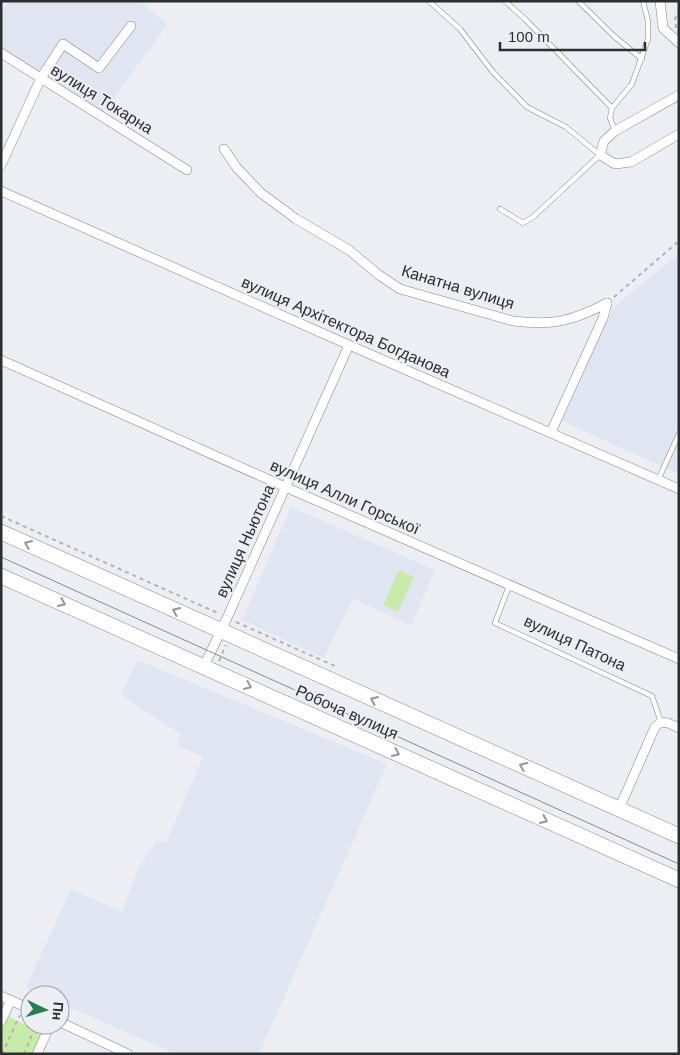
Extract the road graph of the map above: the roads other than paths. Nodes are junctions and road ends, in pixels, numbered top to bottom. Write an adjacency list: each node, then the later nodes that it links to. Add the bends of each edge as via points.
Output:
1 (430, 1): 17 (lane, via 460,29 492,71 527,107 566,127)
2 (505, 1): 13 (lane)
3 (578, 1): 6 (lane)
4 (643, 1): 10 (lane, via 648,39)
5 (660, 1): 8 (street, via 663,28)
6 (584, 3): 10 (lane, via 615,37)
7 (131, 26): 11 (street, via 99,68 63,44)
8 (679, 43)
9 (1, 53): 11 (street, вулиця Токарна)
10 (642, 59): 13 (lane, via 632,84)
11 (40, 78): 18 (street); 19 (street, вулиця Токарна)
12 (679, 95): 14 (street)
13 (612, 108): 14 (lane, via 610,118)
14 (615, 131): 17 (street, via 604,141)
15 (679, 134): 17 (street, via 631,162 615,164)
16 (224, 149): 24 (street, Канатна вулиця, via 261,193 296,219 349,250 400,289 530,323 569,320 607,302 603,318)
17 (600, 155): 21 (lane, via 533,218 523,223)
18 (1, 165)
19 (188, 170)
20 (1, 191): 22 (street, вулиця Архітектора Богданова)
21 (500, 210)
22 (349, 345): 24 (street, вулиця Архітектора Богданова); 27 (street, вулиця Ньютона)
23 (1, 360): 27 (street, вулиця Алли Горської)
24 (551, 432): 26 (street, вулиця Архітектора Богданова)
25 (679, 434): 26 (lane)
26 (658, 480): 28 (street, вулиця Архітектора Богданова)
27 (285, 487): 31 (street, вулиця Алли Горської); 32 (street, вулиця Ньютона)
28 (679, 489)
29 (1, 532): 32 (main road, Робоча вулиця, one-way to 29)
30 (1, 576): 34 (main road, Робоча вулиця, one-way to 34)
31 (509, 586): 33 (street, вулиця Алли Горської); 35 (lane, вулиця Патона, via 495,623 652,696)
32 (229, 627): 34 (street, вулиця Ньютона); 37 (main road, Робоча вулиця, one-way to 32)
33 (679, 659)
34 (209, 669): 39 (main road, Робоча вулиця, one-way to 39)
35 (661, 722): 36 (street); 37 (street, via 655,727)
36 (679, 728)
37 (619, 809): 38 (main road, Робоча вулиця)
38 (679, 836)
39 (679, 880)
40 (1, 996): 41 (street)
41 (11, 1000): 42 (street); 43 (street)
42 (20, 1004)
43 (1, 1021)
44 (70, 1027): 47 (street)
45 (46, 1035): 46 (street)
46 (37, 1054)
47 (128, 1054)

